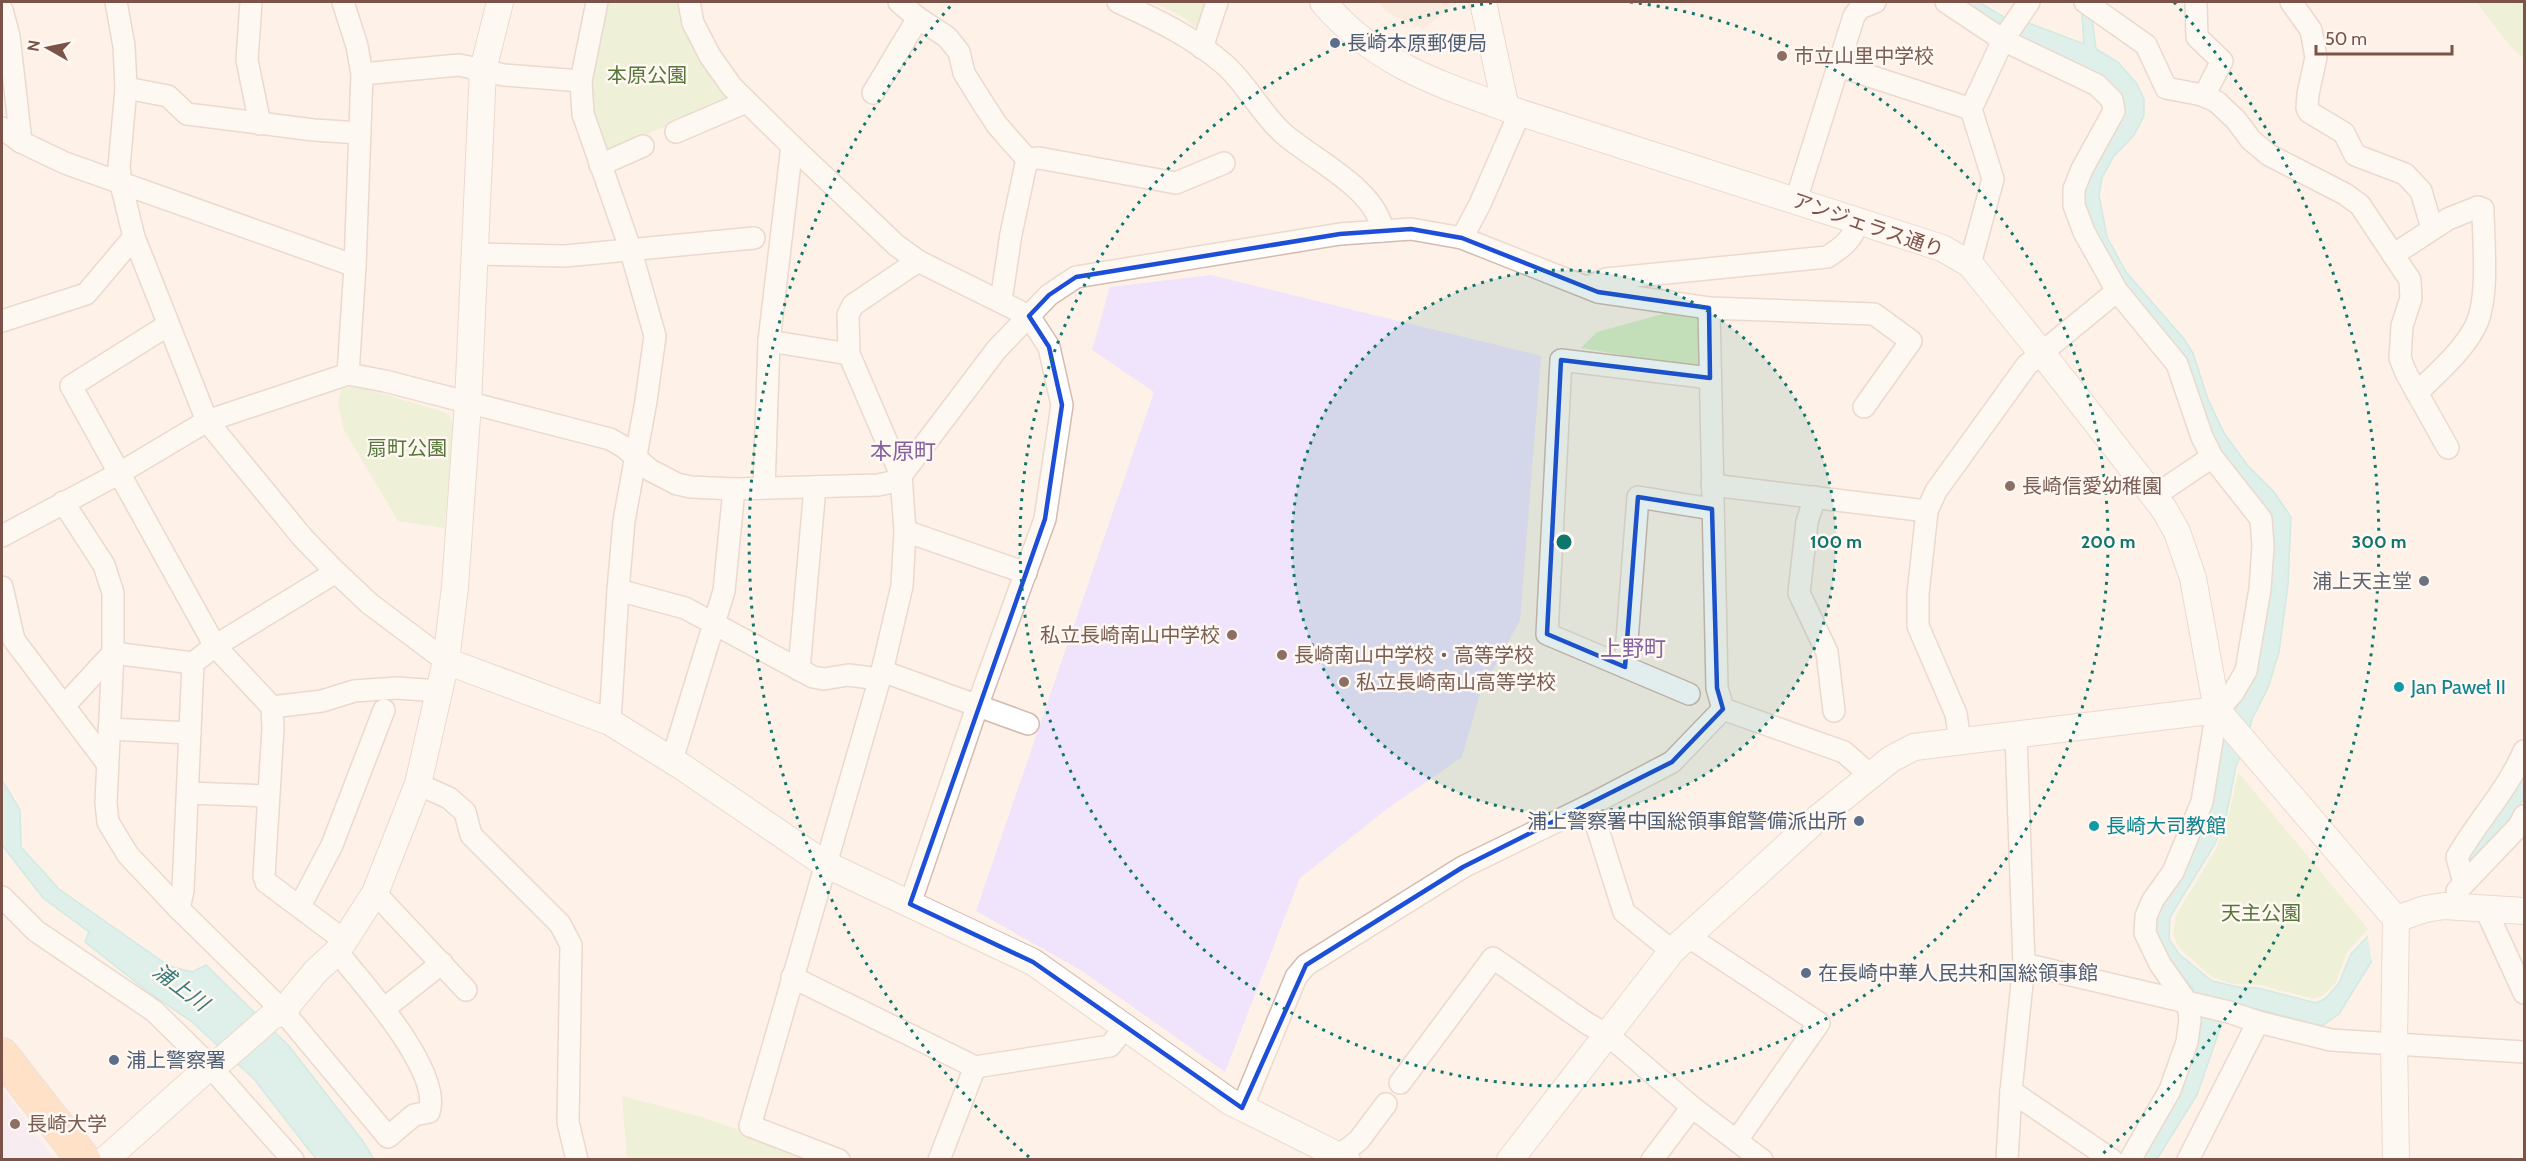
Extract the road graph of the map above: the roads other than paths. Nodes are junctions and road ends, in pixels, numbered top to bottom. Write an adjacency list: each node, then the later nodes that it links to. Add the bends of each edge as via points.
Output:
1 (116, 2): 26 (street)
2 (251, 2): 32 (street, via 247,60)
3 (343, 2): 24 (street)
4 (500, 2): 23 (street)
5 (597, 2): 25 (street)
6 (689, 2): 29 (street, via 700,39)
7 (898, 2): 19 (street)
8 (1118, 2): 21 (street, via 1169,25)
9 (1217, 2): 21 (street)
10 (1323, 2): 31 (street, アンジェラス通り, via 1338,19 1397,64 1441,85)
11 (1483, 2): 31 (street)
12 (1875, 2): 22 (street, via 1860,8 1854,16)
13 (1946, 2): 20 (street)
14 (2196, 2): 28 (street, via 2197,37 2222,61)
15 (2291, 2): 45 (street, via 2311,30 2316,57 2308,94 2309,112 2344,133 2355,155 2406,174 2421,192)
16 (2091, 6): 28 (street, via 2146,45 2166,88)
17 (2025, 8): 20 (street)
18 (2, 10): 36 (street, via 9,36)
19 (918, 18): 27 (street); 39 (street, via 960,51 964,73 997,125)
20 (2005, 38): 30 (street); 57 (street, via 2097,85 2112,100 2114,111 2082,169 2074,189 2074,204 2084,232)
21 (1202, 48): 46 (street, via 1225,64 1284,134 1371,203)
22 (1839, 66): 30 (street); 43 (street)
23 (483, 70): 24 (street, via 459,65); 25 (street); 51 (street)
24 (362, 74): 35 (street)
25 (581, 81): 41 (street, via 583,114)
26 (126, 88): 32 (street, via 168,96 187,114); 42 (street, via 118,167)
27 (873, 93)
28 (2204, 96): 52 (street, via 2217,102 2269,155 2360,205)
29 (746, 102): 34 (street); 37 (street)
30 (1971, 109): 54 (street, via 1993,179)
31 (1513, 110): 43 (street, アンジェラス通り); 49 (street, via 1480,204)
32 (260, 124): 35 (street)
33 (2, 128): 36 (street)
34 (676, 132)
35 (360, 133): 55 (street)
36 (21, 142): 42 (street)
37 (792, 146): 53 (street, via 896,245); 63 (street)
38 (643, 147): 41 (street)
39 (1027, 159): 40 (street, via 1176,183); 58 (street)
40 (1224, 163)
41 (600, 165): 50 (street)
42 (121, 184): 47 (street); 55 (street)
43 (1796, 200): 44 (street, アンジェラス通り)
44 (1858, 222): 54 (street, アンジェラス通り, via 1942,248); 56 (street, via 1854,235 1827,257 1606,279)
45 (2432, 228): 52 (street); 68 (street, via 2483,208 2485,276 2475,326)
46 (1383, 231): 49 (street, via 1411,229); 60 (street, via 1340,234 1076,278 1048,295)
47 (134, 237): 61 (street, via 86,294); 62 (street)
48 (754, 238): 50 (street)
49 (1462, 238): 56 (street)
50 (630, 248): 51 (street, via 565,256); 74 (street, via 654,336)
51 (476, 254): 69 (street)
52 (2393, 255): 68 (street, via 2410,280 2400,357)
53 (918, 261): 58 (street); 65 (street, via 852,305 848,315)
54 (1970, 264): 64 (street, アンジェラス通り)
55 (355, 266): 66 (street)
56 (1588, 287): 59 (street, via 1598,292)
57 (2116, 291): 64 (street); 73 (street, via 2177,364)
58 (1001, 301): 60 (street)
59 (1709, 308): 67 (street); 70 (street, via 1874,314 1911,341)
60 (1029, 316): 76 (street, via 997,349); 89 (street, via 1049,347 1062,405 1045,519)
61 (2, 321)
62 (168, 325): 71 (street); 75 (street, via 71,386)
63 (769, 341): 65 (street); 79 (street)
64 (2041, 351): 81 (street, アンジェラス通り); 85 (street, via 1936,491)
65 (849, 354): 76 (street)
66 (348, 374): 69 (street); 71 (street)
67 (1710, 378): 77 (street); 97 (street, via 1561,360 1547,634)
68 (2417, 393): 72 (street)
69 (468, 403): 74 (street, via 610,438); 95 (street)
70 (1864, 407)
71 (207, 421): 75 (street); 88 (street, via 303,538)
72 (2448, 448)
73 (2212, 457): 81 (street); 108 (street, via 2260,519 2263,546 2246,670)
74 (636, 460): 80 (street, via 677,484); 91 (street, via 624,521)
75 (118, 474): 83 (street); 93 (street)
76 (901, 475): 78 (street, via 897,481 878,485); 86 (street)
77 (1712, 485): 82 (street); 84 (street)
78 (814, 487): 79 (street); 98 (street)
79 (764, 488): 80 (street)
80 (734, 489): 92 (street, via 724,591)
81 (2154, 496): 108 (street, アンジェラス通り, via 2177,532 2193,578)
82 (1815, 497): 85 (street); 107 (street, via 1799,593 1827,652)
83 (63, 502): 87 (street); 94 (street, via 104,566 114,593)
84 (1712, 509): 97 (street, via 1638,497); 105 (street, via 1717,688)
85 (1927, 511): 114 (street, via 1918,626 1956,714)
86 (905, 531): 89 (street); 99 (street, via 902,586)
87 (2, 536)
88 (336, 572): 93 (street); 95 (street, via 370,604)
89 (1026, 573): 102 (street)
90 (2, 587): 103 (street, via 14,640)
91 (618, 590): 92 (street, via 685,608); 109 (street)
92 (714, 623): 98 (street); 116 (street)
93 (215, 646): 96 (street); 104 (street)
94 (113, 653): 96 (street); 103 (street); 111 (street)
95 (446, 661): 100 (street); 109 (street)
96 (193, 663): 112 (street)
97 (1625, 667): 101 (street)
98 (799, 670): 99 (street, via 824,679)
99 (881, 675): 102 (street); 124 (street)
100 (439, 691): 104 (street, via 354,691 322,702); 119 (street)
101 (1689, 694)
102 (978, 704): 110 (street); 128 (street)
103 (65, 705): 117 (street)
104 (273, 707): 121 (street)
105 (1723, 709): 118 (street, via 1844,752); 122 (street, via 1672,762)
106 (384, 710): 129 (street, via 332,845)
107 (1834, 711)
108 (2221, 714): 113 (street); 134 (street); 142 (street, via 2202,802 2173,872 2152,900 2146,916 2145,933 2151,947)
109 (610, 722): 116 (street)
110 (1028, 724)
111 (109, 729): 112 (street); 117 (street)
112 (190, 733): 120 (street)
113 (2016, 735): 114 (street); 138 (street)
114 (1960, 741): 118 (street, via 1914,747)
115 (2524, 751): 125 (street, via 2514,775 2457,857)
116 (672, 760): 124 (street)
117 (107, 763): 131 (street, via 108,822 128,855)
118 (1870, 775): 135 (street)
119 (418, 784): 126 (street); 163 (street, via 449,798 465,812 471,836 560,924 571,945 568,1122)
120 (188, 793): 121 (street); 131 (street)
121 (268, 796): 129 (street, via 264,876 266,882)
122 (1590, 805): 135 (street, via 1624,912); 157 (street, via 1463,867 1306,964 1296,978)
123 (2524, 816): 125 (street, via 2519,826)
124 (825, 864): 128 (street); 139 (street)
125 (2463, 883): 130 (street)
126 (375, 893): 136 (street); 137 (street)
127 (3, 902): 151 (street, via 36,931 154,1011)
128 (910, 904): 146 (street, via 1034,962)
129 (300, 906): 136 (street)
130 (2444, 906): 132 (street); 134 (street)
131 (179, 909): 144 (street)
132 (2486, 910): 133 (street); 141 (street)
133 (2524, 911)
134 (2396, 919): 148 (street)
135 (1681, 944): 147 (street); 158 (street, via 1819,1023)
136 (341, 946): 143 (street); 144 (street)
137 (442, 963): 140 (street); 143 (street)
138 (2024, 964): 142 (street); 154 (street)
139 (792, 977): 152 (street); 164 (street, via 750,1126)
140 (466, 990)
141 (2524, 993)
142 (2190, 1004): 145 (street, via 2229,1011); 171 (street, via 2187,1042 2170,1090)
143 (385, 1008): 144 (street, via 418,1061 432,1101 429,1112 414,1115 388,1137)
144 (277, 1014): 151 (street)
145 (2258, 1022): 148 (street, via 2331,1040); 172 (street)
146 (1125, 1027): 152 (street, via 1110,1046); 157 (street)
147 (1608, 1035): 153 (street, via 1493,958); 156 (street); 166 (street)
148 (2394, 1043): 149 (street); 173 (street)
149 (2524, 1052)
150 (2, 1055): 160 (main road)
151 (216, 1062): 161 (street); 162 (street)
152 (975, 1067): 165 (street)
153 (1400, 1083)
154 (2011, 1091): 169 (street); 170 (street)
155 (1386, 1104): 159 (street)
156 (1692, 1107): 158 (street); 167 (street)
157 (1242, 1108): 159 (street)
158 (1737, 1140): 168 (street)
159 (1340, 1158)
160 (84, 1160)
161 (105, 1160)
162 (293, 1160)
163 (577, 1160)
164 (839, 1160)
165 (939, 1160)
166 (1510, 1160)
167 (1652, 1160)
168 (1762, 1160)
169 (2007, 1160)
170 (2112, 1160)
171 (2130, 1160)
172 (2188, 1160)
173 (2396, 1160)

